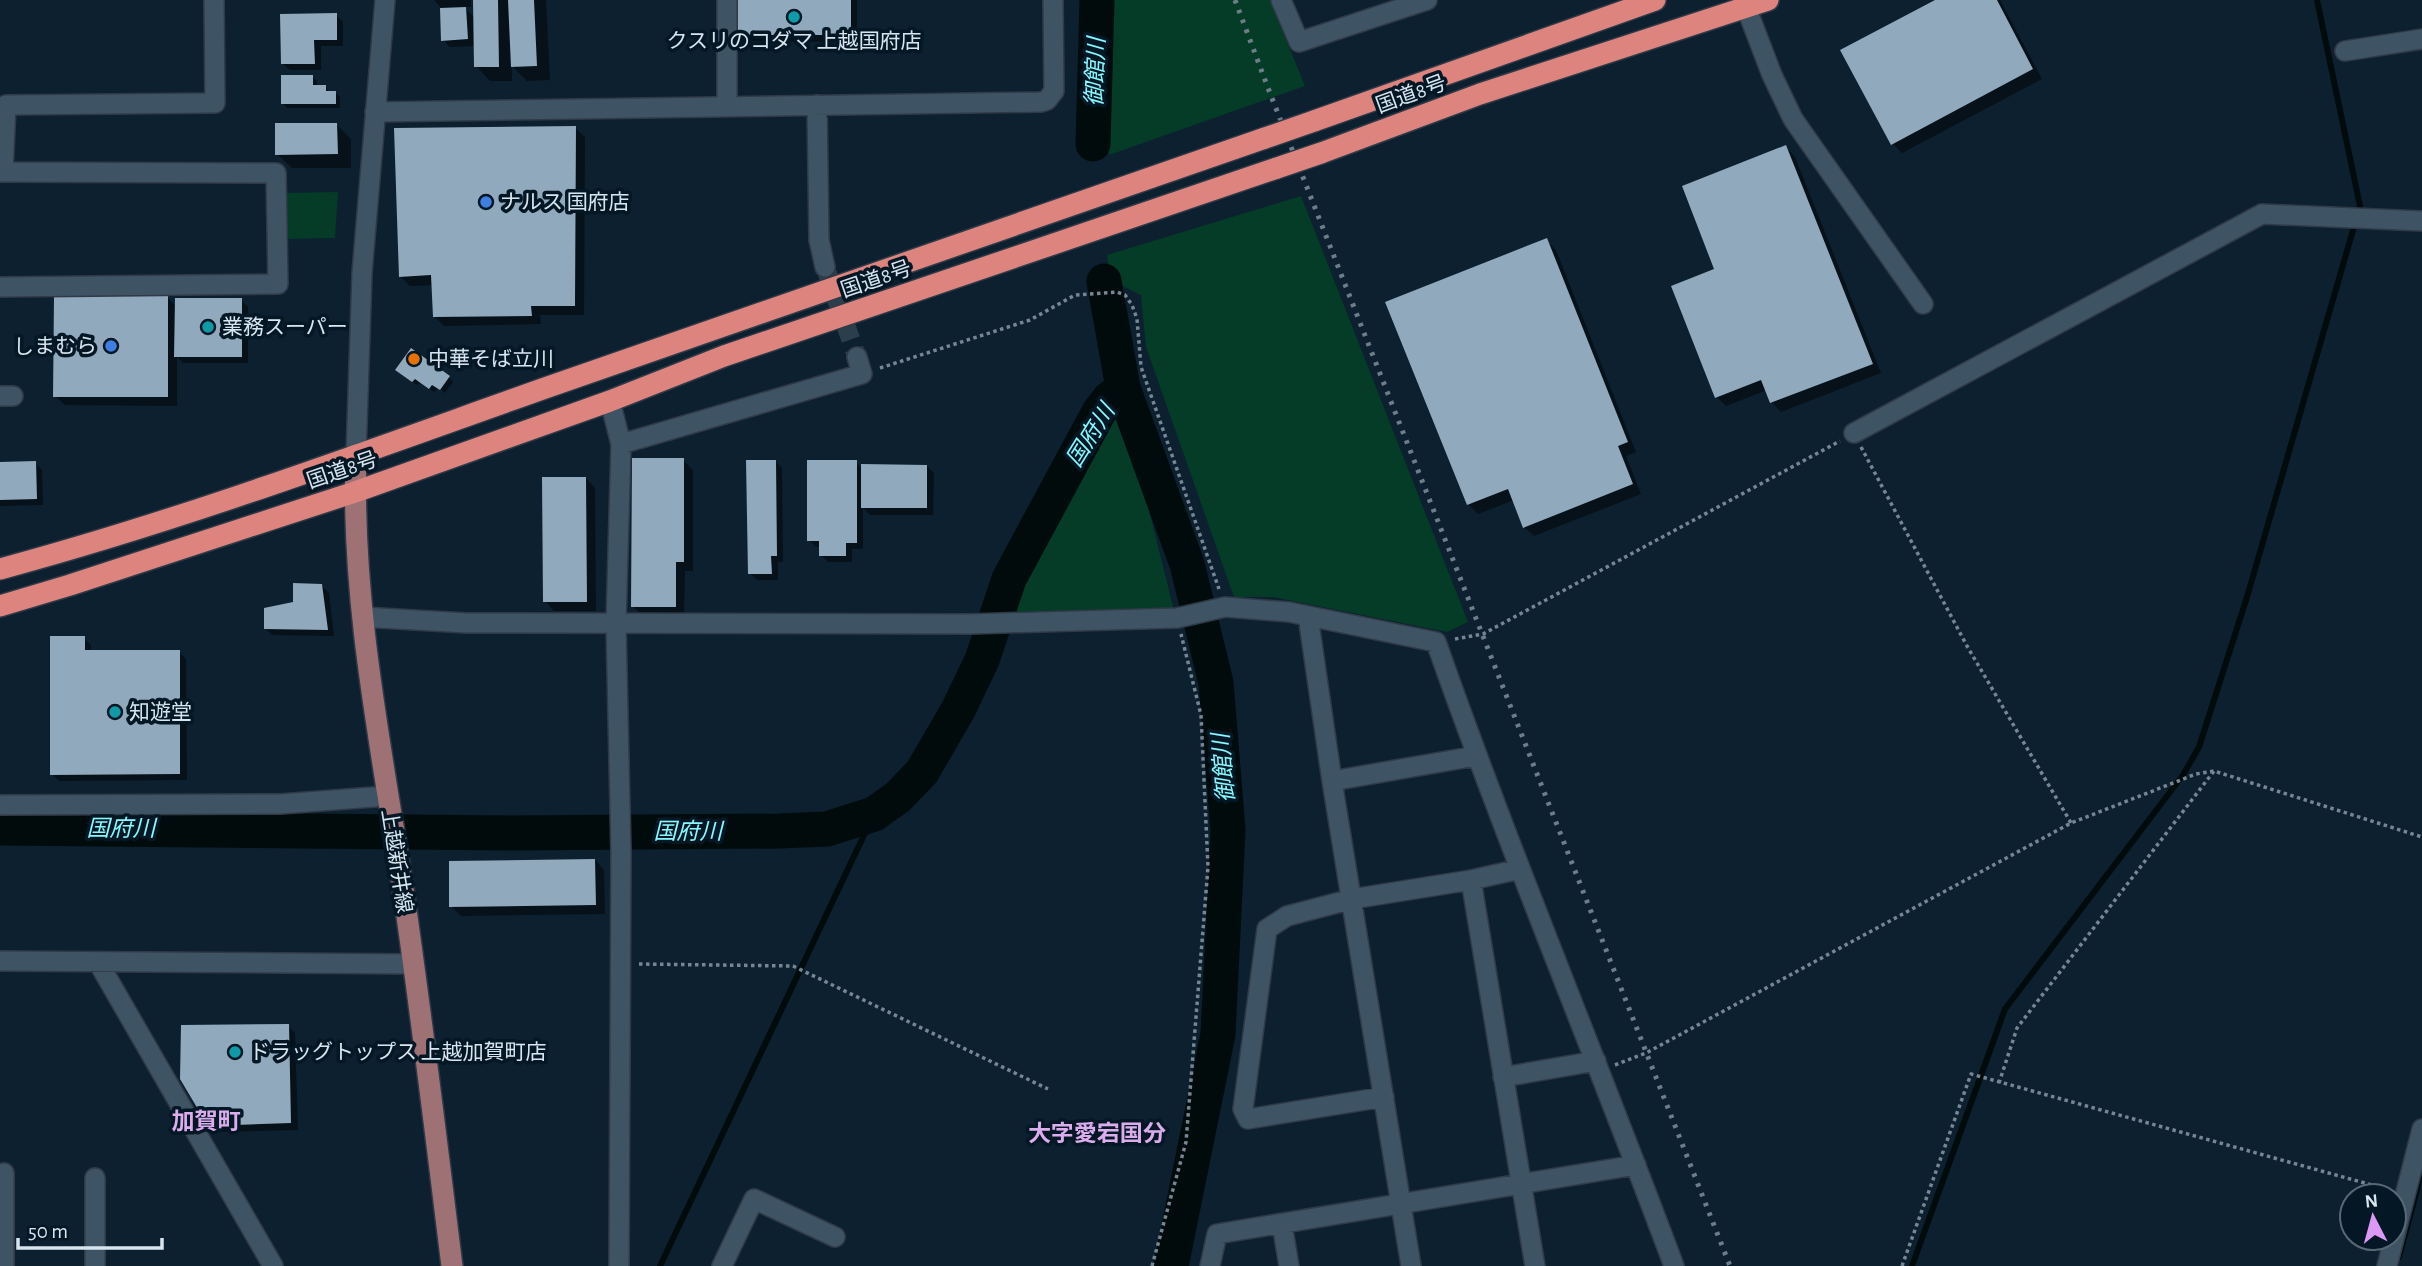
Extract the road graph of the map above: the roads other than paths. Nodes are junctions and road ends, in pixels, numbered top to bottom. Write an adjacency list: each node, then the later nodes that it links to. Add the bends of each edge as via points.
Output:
1 (214, 0): 16 (street, via 215,103 6,105)
2 (384, 0): 15 (street)
3 (727, 0): 13 (street)
4 (1053, 0): 14 (street, via 1054,91 1047,100)
5 (1281, 0): 10 (street, via 1299,42)
6 (1427, 0): 10 (street)
7 (1655, 0): 25 (highway, 国道8号, bridge)
8 (1768, 0): 9 (highway, 国道8号)
9 (1746, 7): 20 (street, via 1793,119); 22 (highway, 国道8号, bridge, via 1480,94 1321,153 737,352)
10 (1377, 8)
11 (2422, 39): 12 (street)
12 (2345, 51)
13 (727, 105): 14 (street); 15 (street)
14 (817, 105): 18 (street, via 819,240)
15 (375, 112): 25 (street, via 362,273)
16 (1, 172): 19 (street, via 276,173 278,284)
17 (2422, 221): 23 (street, via 2262,214)
18 (825, 267)
19 (0, 287)
20 (1923, 304)
21 (860, 365): 24 (street)
22 (610, 401): 24 (street); 26 (highway, 国道8号)
23 (1854, 433)
24 (621, 444): 31 (street)
25 (356, 455): 26 (main road, 上越新井線); 27 (highway, 国道8号)
26 (355, 492): 28 (highway, 国道8号); 30 (main road, 上越新井線)
27 (0, 569)
28 (0, 606)
29 (1308, 616): 31 (street, via 1225,607 1177,618 1011,624); 32 (street, via 1436,642); 33 (street)
30 (362, 617): 31 (street); 34 (main road, 上越新井線)
31 (616, 624): 57 (street, via 621,804)
32 (1476, 756): 33 (street); 36 (street)
33 (1332, 780): 38 (street)
34 (387, 796): 35 (street, via 280,804); 41 (main road, 上越新井線)
35 (0, 805)
36 (1521, 869): 37 (street); 42 (street)
37 (1471, 880): 38 (street); 43 (street)
38 (1352, 899): 44 (street); 44 (street, via 1287,916 1268,929 1243,1109 1248,1119)
39 (0, 961): 40 (street)
40 (98, 962): 41 (street); 55 (street)
41 (413, 964): 56 (main road, 上越新井線)
42 (1598, 1066): 43 (street); 46 (street)
43 (1503, 1077): 49 (street)
44 (1384, 1097): 50 (street)
45 (2422, 1129): 64 (street)
46 (1636, 1165): 49 (street); 63 (street)
47 (4, 1173): 53 (street)
48 (94, 1178): 54 (street)
49 (1521, 1185): 50 (street); 62 (street)
50 (1400, 1204): 51 (street); 61 (street)
51 (1282, 1224): 59 (street, via 1217,1234); 60 (street)
52 (835, 1237): 58 (street, via 754,1199)
53 (4, 1266)
54 (95, 1266)
55 (273, 1266)
56 (452, 1266)
57 (619, 1266)
58 (722, 1266)
59 (1210, 1266)
60 (1289, 1266)
61 (1411, 1266)
62 (1535, 1266)
63 (1674, 1266)
64 (2388, 1266)

